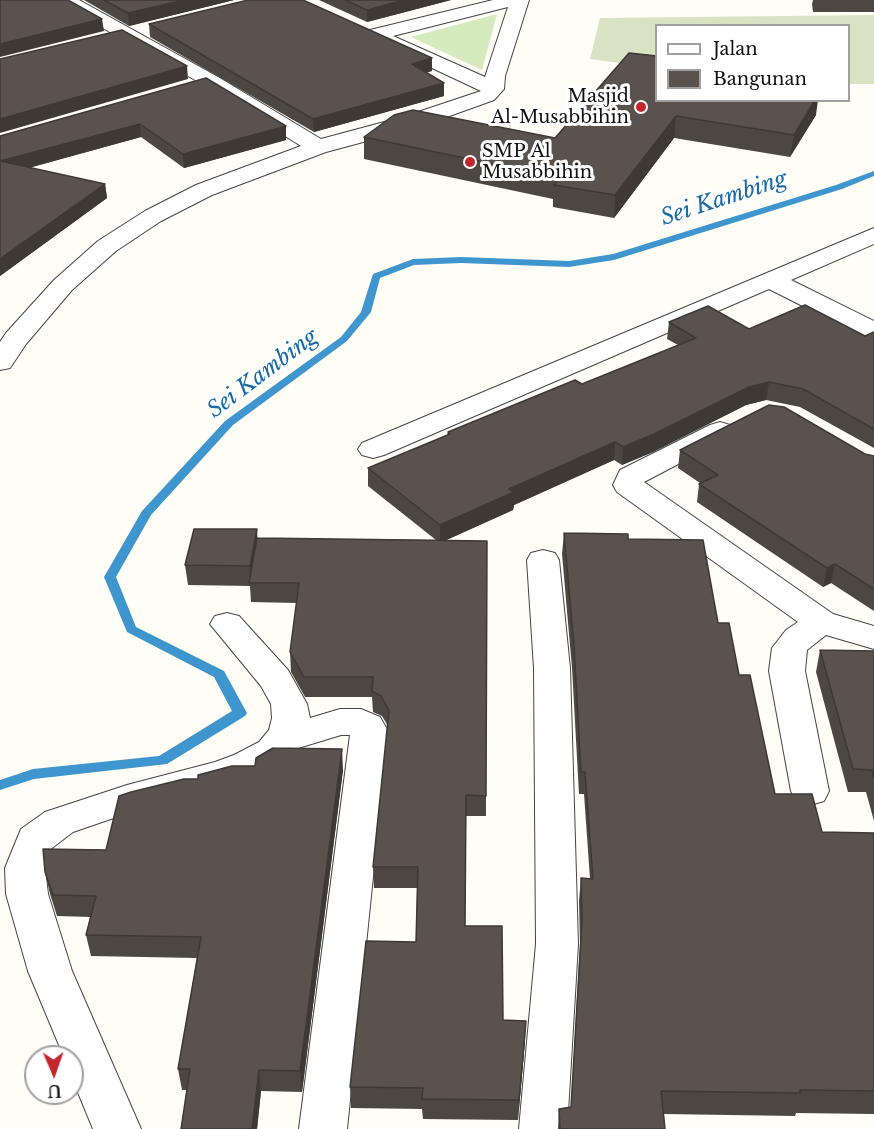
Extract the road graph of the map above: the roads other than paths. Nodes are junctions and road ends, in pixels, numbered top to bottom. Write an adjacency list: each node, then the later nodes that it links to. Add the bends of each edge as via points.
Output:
1 (66, 0): 5 (street)
2 (518, 0): 6 (street); 10 (street)
3 (157, 25): 5 (street)
4 (357, 26): 6 (street)
5 (124, 33): 7 (street); 8 (street)
6 (377, 34): 10 (street)
7 (102, 39)
8 (211, 81): 9 (street); 11 (street)
9 (189, 87)
10 (494, 89): 11 (street, via 487,96 411,122)
11 (318, 147): 15 (street, via 204,190 107,246 63,285)
12 (874, 235): 13 (street)
13 (771, 279): 14 (street); 17 (street)
14 (874, 332)
15 (0, 362)
16 (747, 418): 19 (street, via 631,477 628,485)
17 (373, 449)
18 (543, 560): 26 (street, via 552,668 557,944)
19 (821, 622): 21 (street); 23 (street, via 798,638 787,657)
20 (227, 624): 22 (street, via 275,679 289,705 291,718)
21 (874, 639)
22 (280, 740): 24 (street, via 272,751 248,765 59,822 35,840 29,852 25,868 34,921 50,971); 25 (street, via 340,722 361,722 369,731)
23 (810, 791)
24 (117, 1129)
25 (323, 1129)
26 (543, 1129)

